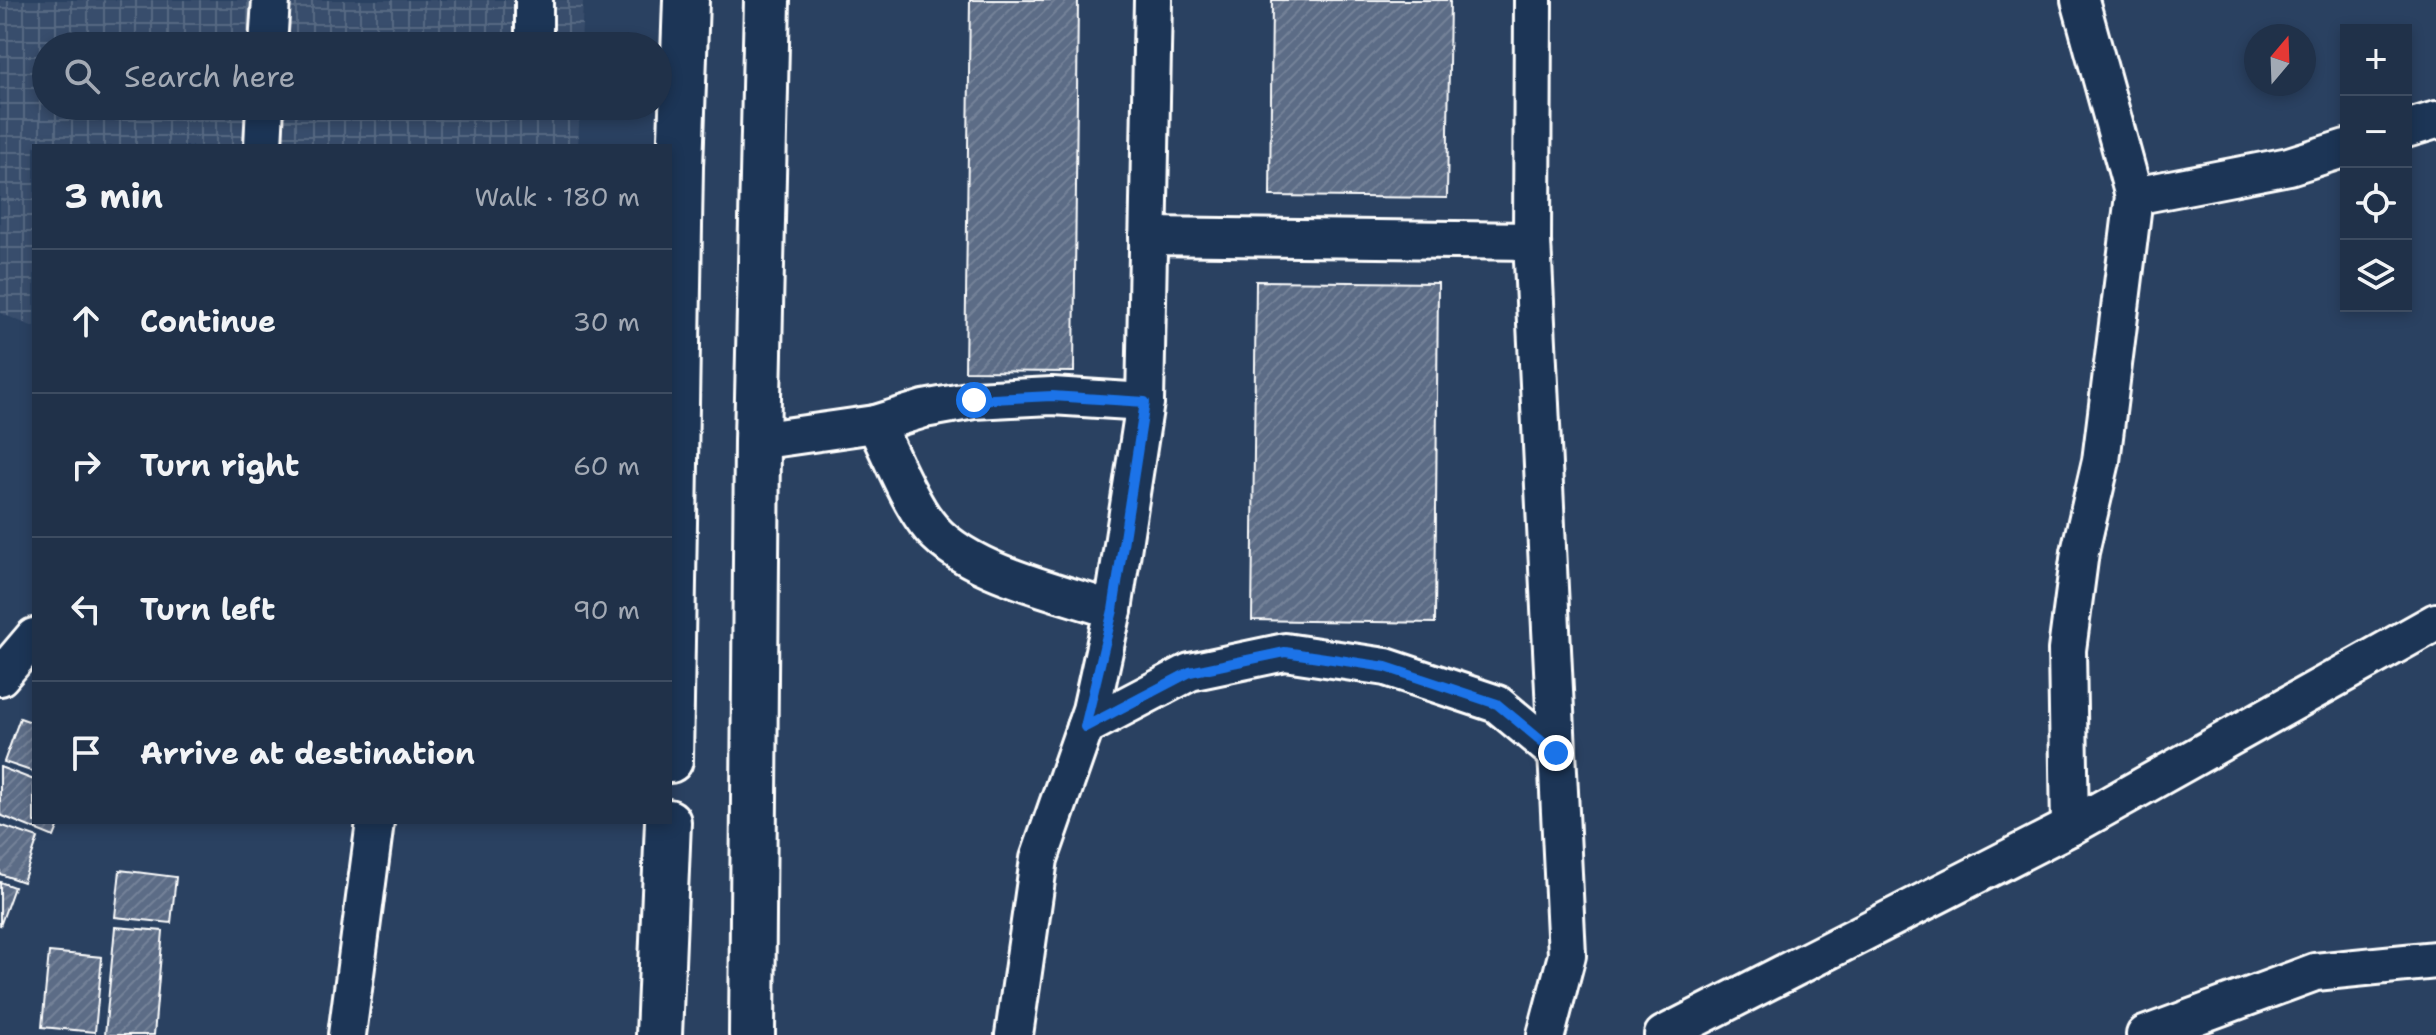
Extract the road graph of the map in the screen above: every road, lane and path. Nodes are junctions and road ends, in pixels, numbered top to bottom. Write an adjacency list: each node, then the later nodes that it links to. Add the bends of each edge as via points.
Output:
1 (271, 0): 8 (street)
2 (534, 0): 9 (street)
3 (686, 0): 21 (main road)
4 (767, 0): 20 (main road)
5 (1153, 0): 16 (street)
6 (1533, 0): 17 (street)
7 (2080, 0): 15 (street)
8 (269, 32)
9 (534, 32)
10 (264, 120): 13 (street)
11 (2436, 120): 12 (street)
12 (2412, 127)
13 (263, 144)
14 (2340, 150): 15 (street, via 2289,166)
15 (2134, 196): 30 (street, via 2101,461 2080,552 2069,637)
16 (1148, 236): 17 (street); 18 (street)
17 (1532, 241): 27 (street)
18 (1145, 402): 19 (street, via 1000,398 924,409); 22 (street)
19 (875, 424): 20 (street); 22 (street, via 925,521 956,550 995,571)
20 (757, 441): 34 (main road)
21 (672, 505)
22 (1113, 610): 26 (street)
23 (2436, 622): 30 (street)
24 (32, 639): 25 (street)
25 (0, 677)
26 (1085, 727): 27 (street, via 1190,672 1285,652 1386,667 1497,704); 35 (street, via 1039,859)
27 (1556, 753): 36 (street, via 1567,955)
28 (375, 824): 32 (street)
29 (668, 824): 33 (main road)
30 (2070, 827): 37 (street)
31 (2436, 960): 38 (street, via 2315,972)
32 (347, 1035)
33 (659, 1035)
34 (752, 1035)
35 (1014, 1035)
36 (1546, 1035)
37 (1663, 1035)
38 (2145, 1035)

